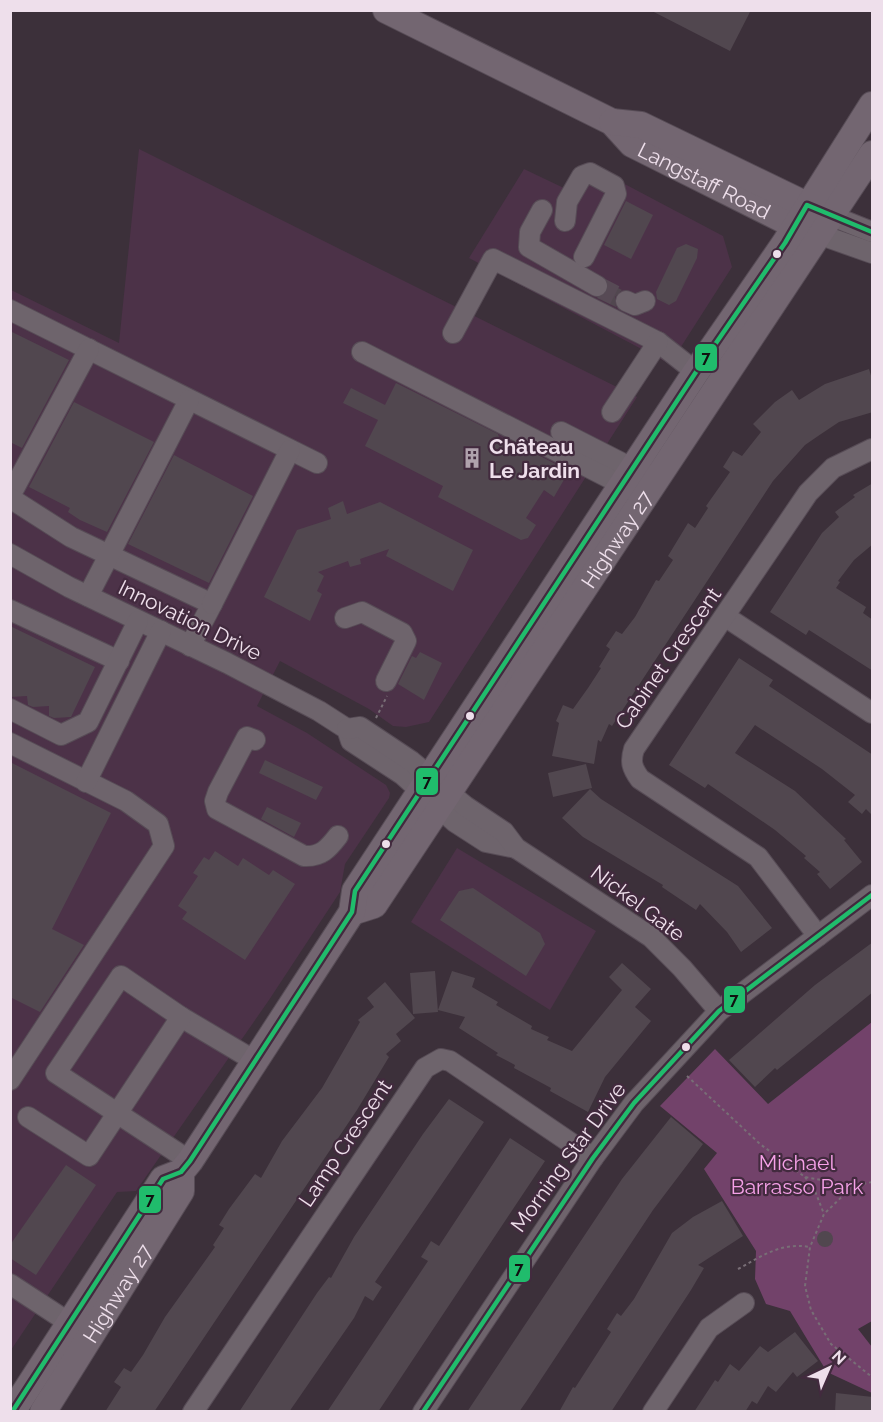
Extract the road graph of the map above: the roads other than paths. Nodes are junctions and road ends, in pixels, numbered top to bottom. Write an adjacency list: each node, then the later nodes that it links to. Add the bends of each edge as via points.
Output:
1 (386, 10): 5 (main road, Langstaff Road, via 612,122 641,125)
2 (873, 105): 5 (main road, Highway 27)
3 (873, 154): 7 (main road, Highway 27)
4 (542, 210): 11 (street, via 530,232 529,247)
5 (801, 216): 7 (main road, Langstaff Road); 17 (main road, Highway 27)
6 (565, 221): 10 (street, via 567,202 582,176 590,172 614,186 616,194)
7 (826, 226): 8 (street, Langstaff Road); 9 (street, Langstaff Road); 24 (main road, Highway 27)
8 (873, 232)
9 (873, 253)
10 (584, 257)
11 (597, 286)
12 (10, 310): 15 (street)
13 (453, 333): 14 (street, via 493,259)
14 (658, 342): 17 (street); 19 (street)
15 (89, 350): 18 (street); 25 (street)
16 (362, 352): 24 (street)
17 (696, 372): 24 (main road, Highway 27)
18 (189, 400): 22 (street); 27 (street)
19 (612, 412)
20 (561, 432): 24 (street)
21 (873, 449): 31 (street, Cabinet Crescent, via 846,459 820,478)
22 (290, 450): 23 (street); 29 (street)
23 (317, 463)
24 (640, 482): 43 (main road, Highway 27)
25 (10, 497): 27 (street, via 71,537)
26 (10, 554): 28 (street, Innovation Drive)
27 (110, 554): 28 (street); 29 (street)
28 (88, 596): 33 (street, Innovation Drive)
29 (212, 604): 35 (street)
30 (10, 610): 36 (street)
31 (726, 617): 39 (street); 46 (street, Cabinet Crescent, via 634,749 633,768 640,779 759,857)
32 (345, 618): 37 (street, via 362,612 402,633 406,640)
33 (138, 621): 34 (street, Innovation Drive); 36 (street)
34 (161, 632): 35 (street, Innovation Drive); 42 (street)
35 (190, 646): 43 (street, Innovation Drive, via 319,711 346,729 360,727)
36 (119, 661): 38 (street, via 88,722 61,735)
37 (386, 681)
38 (10, 709)
39 (873, 713)
40 (255, 741): 44 (street, via 247,737 218,792 217,809 304,856 315,857 328,850)
41 (10, 743): 42 (street)
42 (86, 782): 50 (street, via 126,801 158,824 164,846)
43 (435, 792): 47 (street, Nickel Gate, via 455,822 486,842 516,848 651,937); 49 (main road, Highway 27, via 355,891 352,912)
44 (338, 836)
45 (873, 895): 46 (street, Morning Star Drive)
46 (818, 936): 47 (street, Morning Star Drive)
47 (719, 1011): 53 (street, Morning Star Drive, via 634,1103)
48 (181, 1017): 49 (street); 51 (street); 51 (street, via 121,976 56,1073)
49 (255, 1060): 54 (main road, Highway 27)
50 (10, 1080)
51 (116, 1113): 52 (street, via 89,1156); 54 (street)
52 (28, 1117)
53 (593, 1158): 60 (street, Lamp Crescent, via 450,1061 433,1061); 61 (street, Morning Star Drive)
54 (185, 1167): 57 (main road, Highway 27, via 163,1179); 59 (main road, Highway 27, via 181,1191)
55 (10, 1284): 57 (street)
56 (744, 1303): 62 (street, via 709,1328)
57 (71, 1324): 58 (main road, Highway 27)
58 (12, 1412)
59 (43, 1412)
60 (193, 1412)
61 (423, 1412)
62 (653, 1412)

